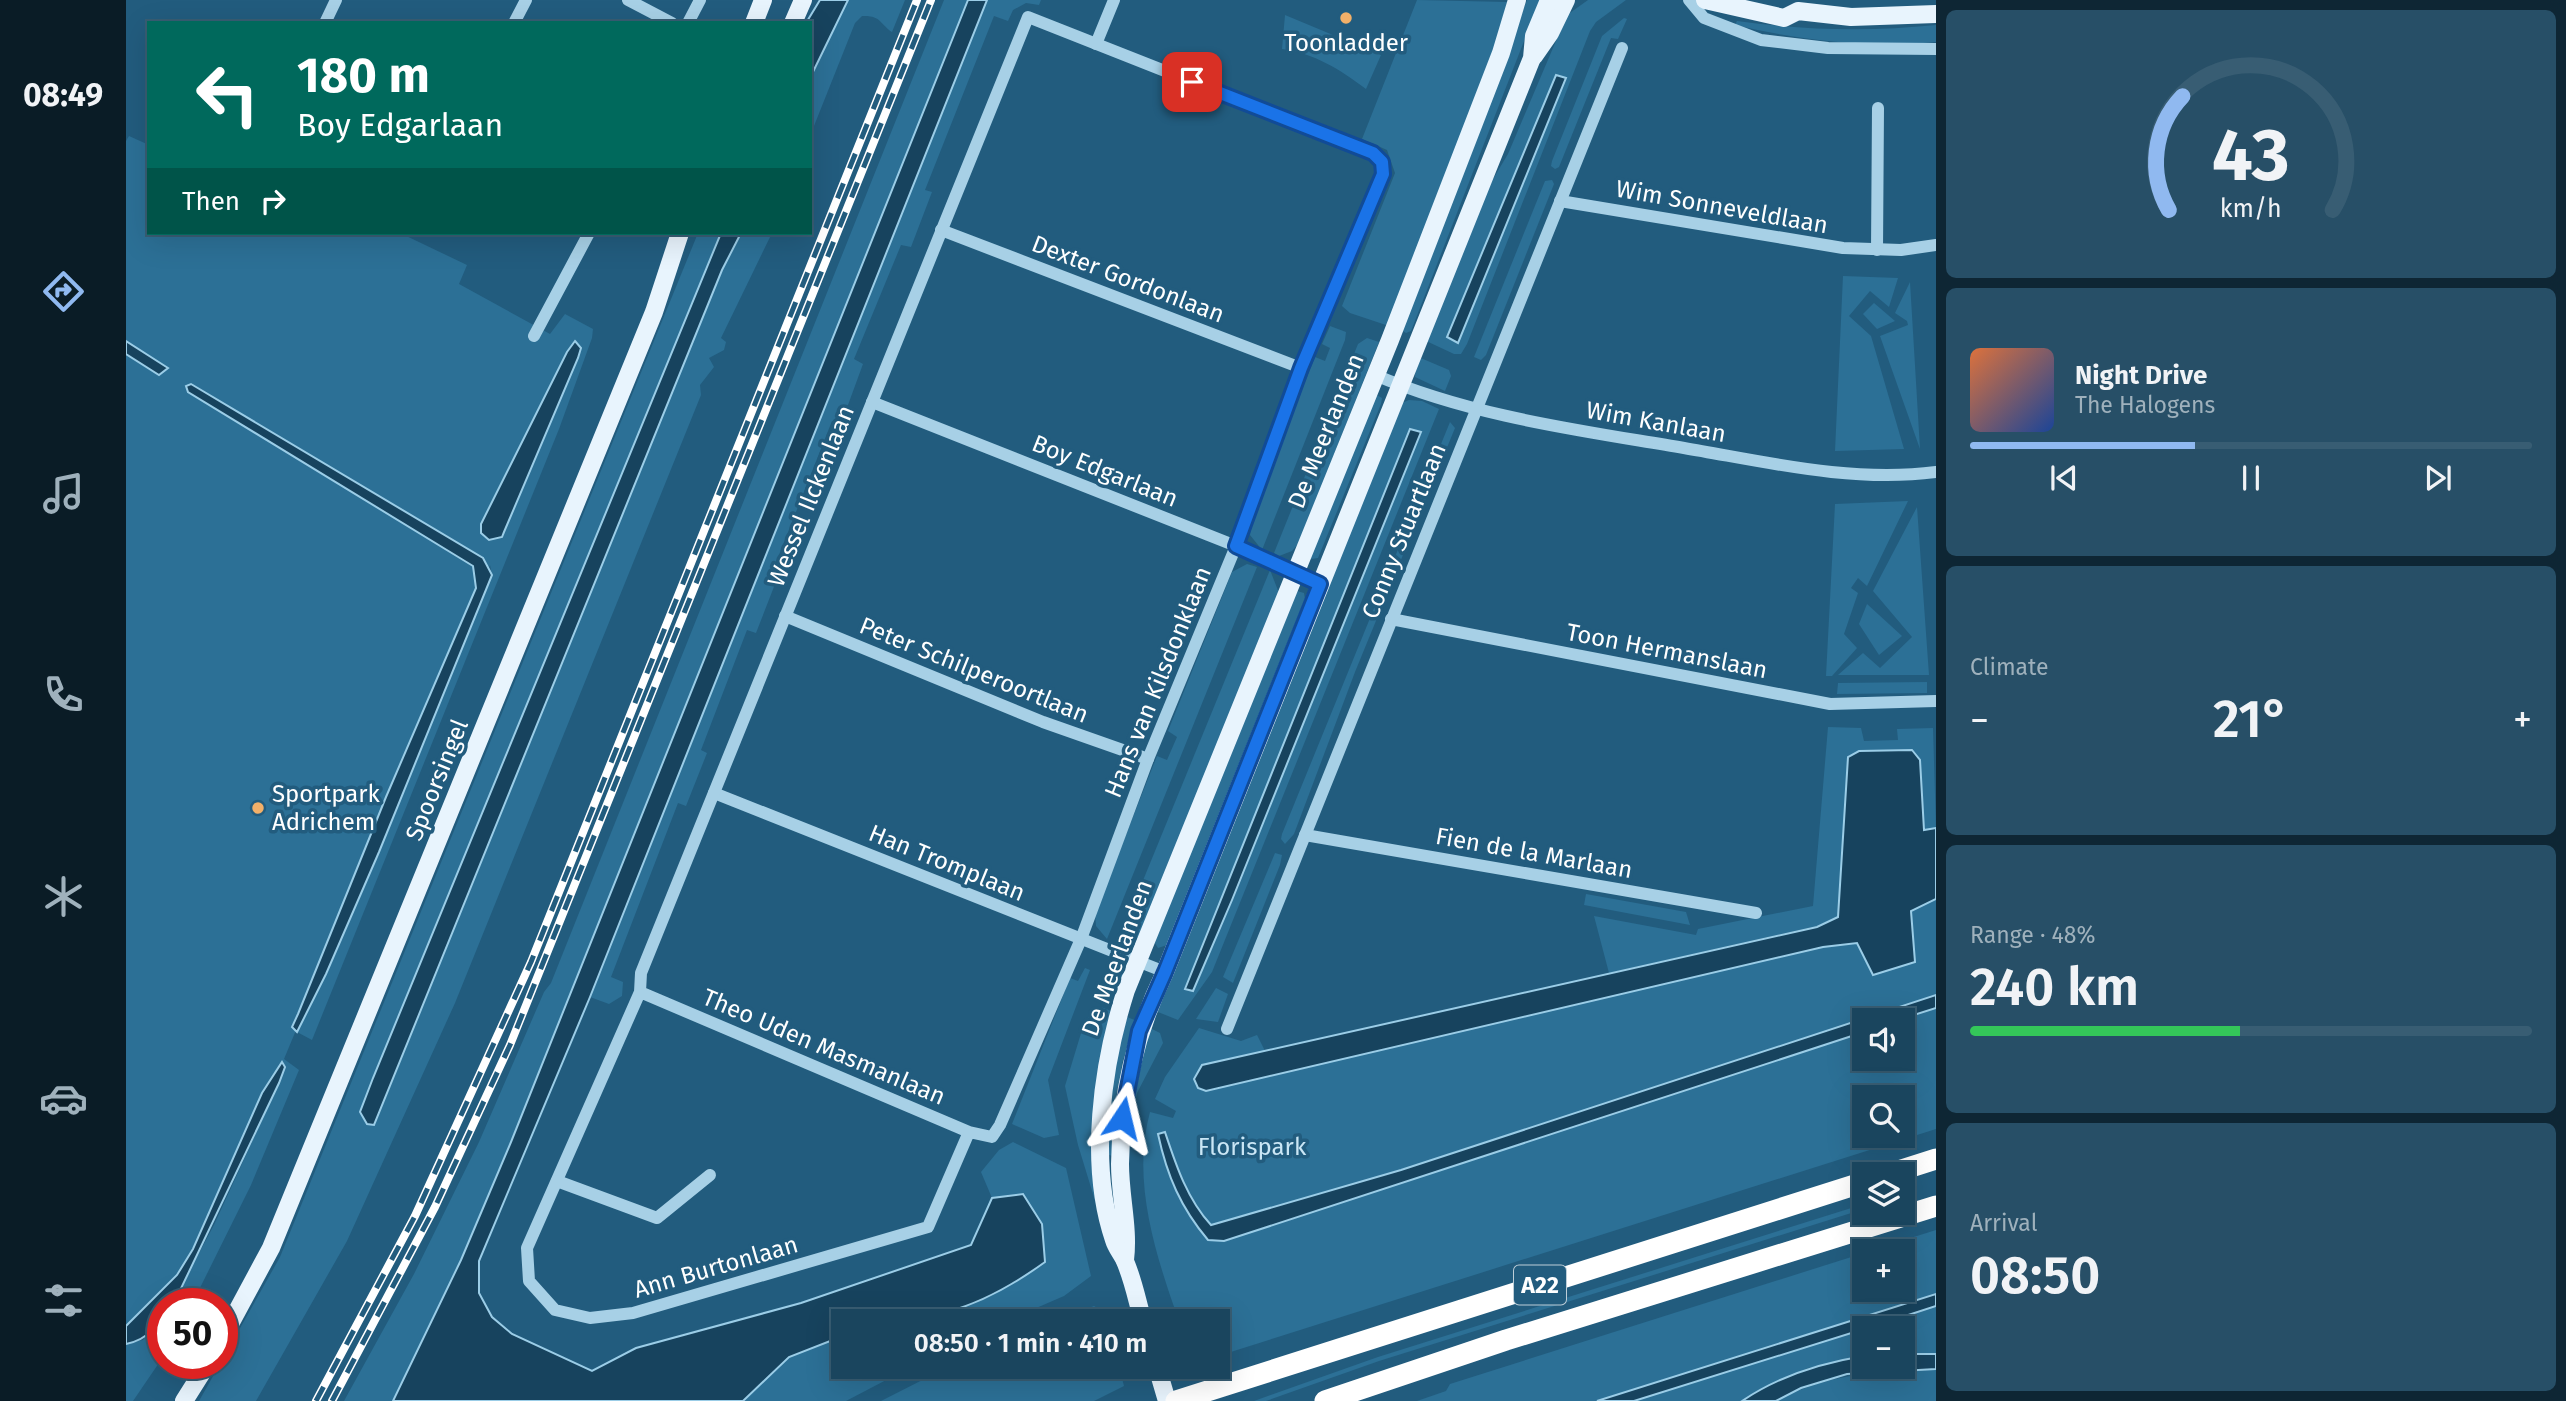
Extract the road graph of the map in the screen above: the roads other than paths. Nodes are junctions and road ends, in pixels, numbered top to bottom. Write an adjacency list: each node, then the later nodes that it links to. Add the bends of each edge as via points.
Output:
1 (336, 0): 15 (street)
2 (526, 0): 16 (street)
3 (628, 0): 17 (street)
4 (700, 0): 18 (street)
5 (763, 0): 19 (main road)
6 (803, 0): 20 (main road)
7 (1114, 0): 21 (street)
8 (1517, 0): 34 (main road, De Meerlanden)
9 (1549, 0): 24 (main road, De Meerlanden, via 1534,36)
10 (1566, 0): 24 (main road, De Meerlanden)
11 (1689, 0): 23 (street, via 1704,18 1761,40 1840,49)
12 (1705, 0): 13 (main road, via 1784,18)
13 (1791, 6): 14 (main road, via 1851,17)
14 (1936, 14)
15 (326, 21)
16 (515, 21)
17 (668, 21)
18 (689, 21)
19 (755, 21)
20 (794, 21)
21 (1096, 44): 27 (street, Wessel Ilckenlaan, via 1028,17); 33 (street, Hans van Kilsdonklaan, via 1373,153 1382,162 1383,174)
22 (1622, 48): 26 (street, Conny Stuartlaan)
23 (1936, 48)
24 (1532, 58): 35 (main road, De Meerlanden)
25 (1878, 108): 31 (street)
26 (1560, 201): 31 (street, Wim Sonneveldlaan); 37 (street, Conny Stuartlaan)
27 (941, 230): 33 (street, Dexter Gordonlaan); 36 (street, Wessel Ilckenlaan)
28 (588, 235): 32 (street)
29 (679, 235): 63 (main road, Spoorsingel, via 654,312 276,1235)
30 (1936, 245): 31 (street, Wim Sonneveldlaan)
31 (1877, 250)
32 (534, 336)
33 (1301, 368): 39 (street, Hans van Kilsdonklaan)
34 (1375, 375): 35 (street, Wim Kanlaan); 40 (main road, De Meerlanden)
35 (1400, 385): 37 (street, Wim Kanlaan); 41 (main road, De Meerlanden)
36 (872, 402): 39 (street, Boy Edgarlaan); 42 (street, Wessel Ilckenlaan)
37 (1475, 410): 38 (street, Wim Kanlaan, via 1838,474); 43 (street, Conny Stuartlaan)
38 (1936, 472)
39 (1236, 546): 40 (street, Boy Edgarlaan); 45 (street, Hans van Kilsdonklaan)
40 (1295, 573): 41 (street, Boy Edgarlaan); 50 (main road, De Meerlanden)
41 (1320, 584): 51 (main road, De Meerlanden)
42 (785, 616): 45 (street, Peter Schilperoortlaan, via 1042,722); 46 (street, Wessel Ilckenlaan)
43 (1391, 619): 44 (street, Toon Hermanslaan, via 1830,704); 47 (street, Conny Stuartlaan)
44 (1936, 701)
45 (1148, 759): 49 (street, Hans van Kilsdonklaan)
46 (714, 793): 49 (street, Han Tromplaan); 52 (street, Wessel Ilckenlaan, via 641,973)
47 (1305, 835): 48 (street, Fien de la Marlaan); 53 (street, Conny Stuartlaan)
48 (1756, 913)
49 (1081, 939): 50 (street, Han Tromplaan); 55 (street, Hans van Kilsdonklaan)
50 (1139, 963): 51 (street, Han Tromplaan); 62 (main road, De Meerlanden, via 1116,1020 1102,1089 1106,1207 1114,1242)
51 (1165, 972): 62 (main road, De Meerlanden, via 1139,1031 1122,1118)
52 (640, 992): 54 (street, Theo Uden Masmanlaan); 59 (street, Ann Burtonlaan)
53 (1227, 1029)
54 (969, 1132): 55 (street, Theo Uden Masmanlaan); 59 (street, Ann Burtonlaan, via 929,1227 633,1313 590,1318 555,1310 529,1282 527,1248)
55 (992, 1137)
56 (1936, 1159): 57 (highway)
57 (1915, 1166)
58 (710, 1175): 59 (street, via 657,1218)
59 (557, 1181)
60 (1852, 1186): 69 (highway, A22)
61 (1936, 1206): 70 (highway, A22)
62 (1125, 1260): 64 (main road)
63 (238, 1308)
64 (1139, 1309)
65 (198, 1379): 67 (main road)
66 (1161, 1379): 68 (main road)
67 (184, 1401)
68 (1167, 1401)
69 (1176, 1401)
70 (1325, 1401)

